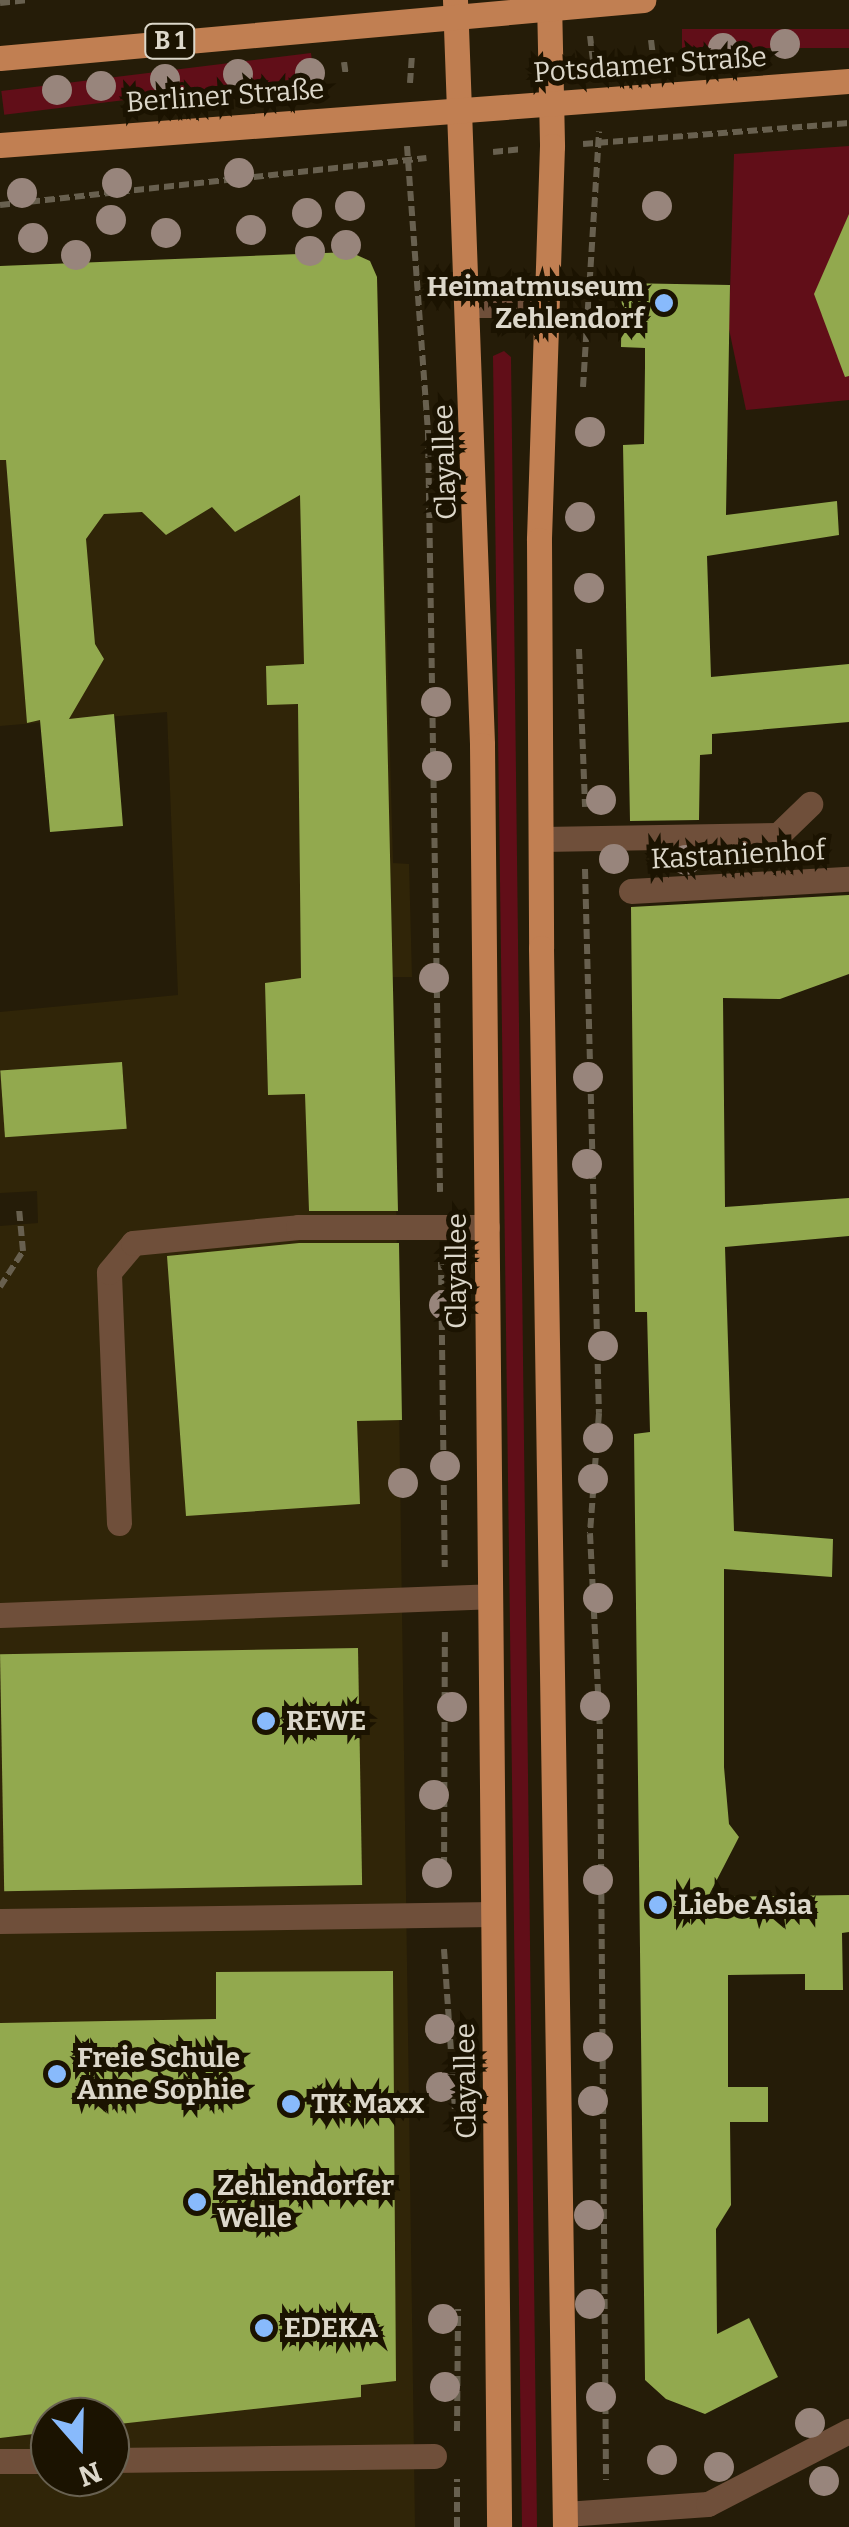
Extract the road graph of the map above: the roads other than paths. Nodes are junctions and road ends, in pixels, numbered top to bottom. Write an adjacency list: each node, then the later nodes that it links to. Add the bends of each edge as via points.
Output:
1 (643, 0): 2 (main road, B 1)
2 (549, 4): 3 (main road, B 1); 6 (main road)
3 (455, 8): 4 (main road, Berliner Straße / B 1); 7 (main road, Clayallee)
4 (0, 58)
5 (849, 81): 6 (main road, Potsdamer Straße)
6 (551, 102): 7 (main road, Potsdamer Straße); 9 (main road)
7 (455, 109): 8 (main road, Berliner Straße); 10 (main road, Clayallee)
8 (0, 145)
9 (546, 305): 10 (street); 12 (main road, via 539,540)
10 (467, 306): 15 (main road, Clayallee, via 479,553)
11 (810, 804): 12 (street, via 778,835)
12 (542, 839): 26 (main road)
13 (849, 878): 14 (street, Kastanienhof)
14 (631, 891)
15 (486, 1227): 16 (street, via 298,1226 132,1243 109,1272); 17 (main road, Clayallee)
16 (119, 1523)
17 (490, 1596): 18 (street); 19 (main road, Clayallee)
18 (0, 1615)
19 (493, 1914): 20 (street); 27 (main road, Clayallee)
20 (0, 1921)
21 (849, 2430): 26 (street, via 708,2504)
22 (130, 2460): 23 (street)
23 (446, 2460)
24 (0, 2461): 25 (street)
25 (30, 2461)
26 (565, 2521)
27 (498, 2527)

